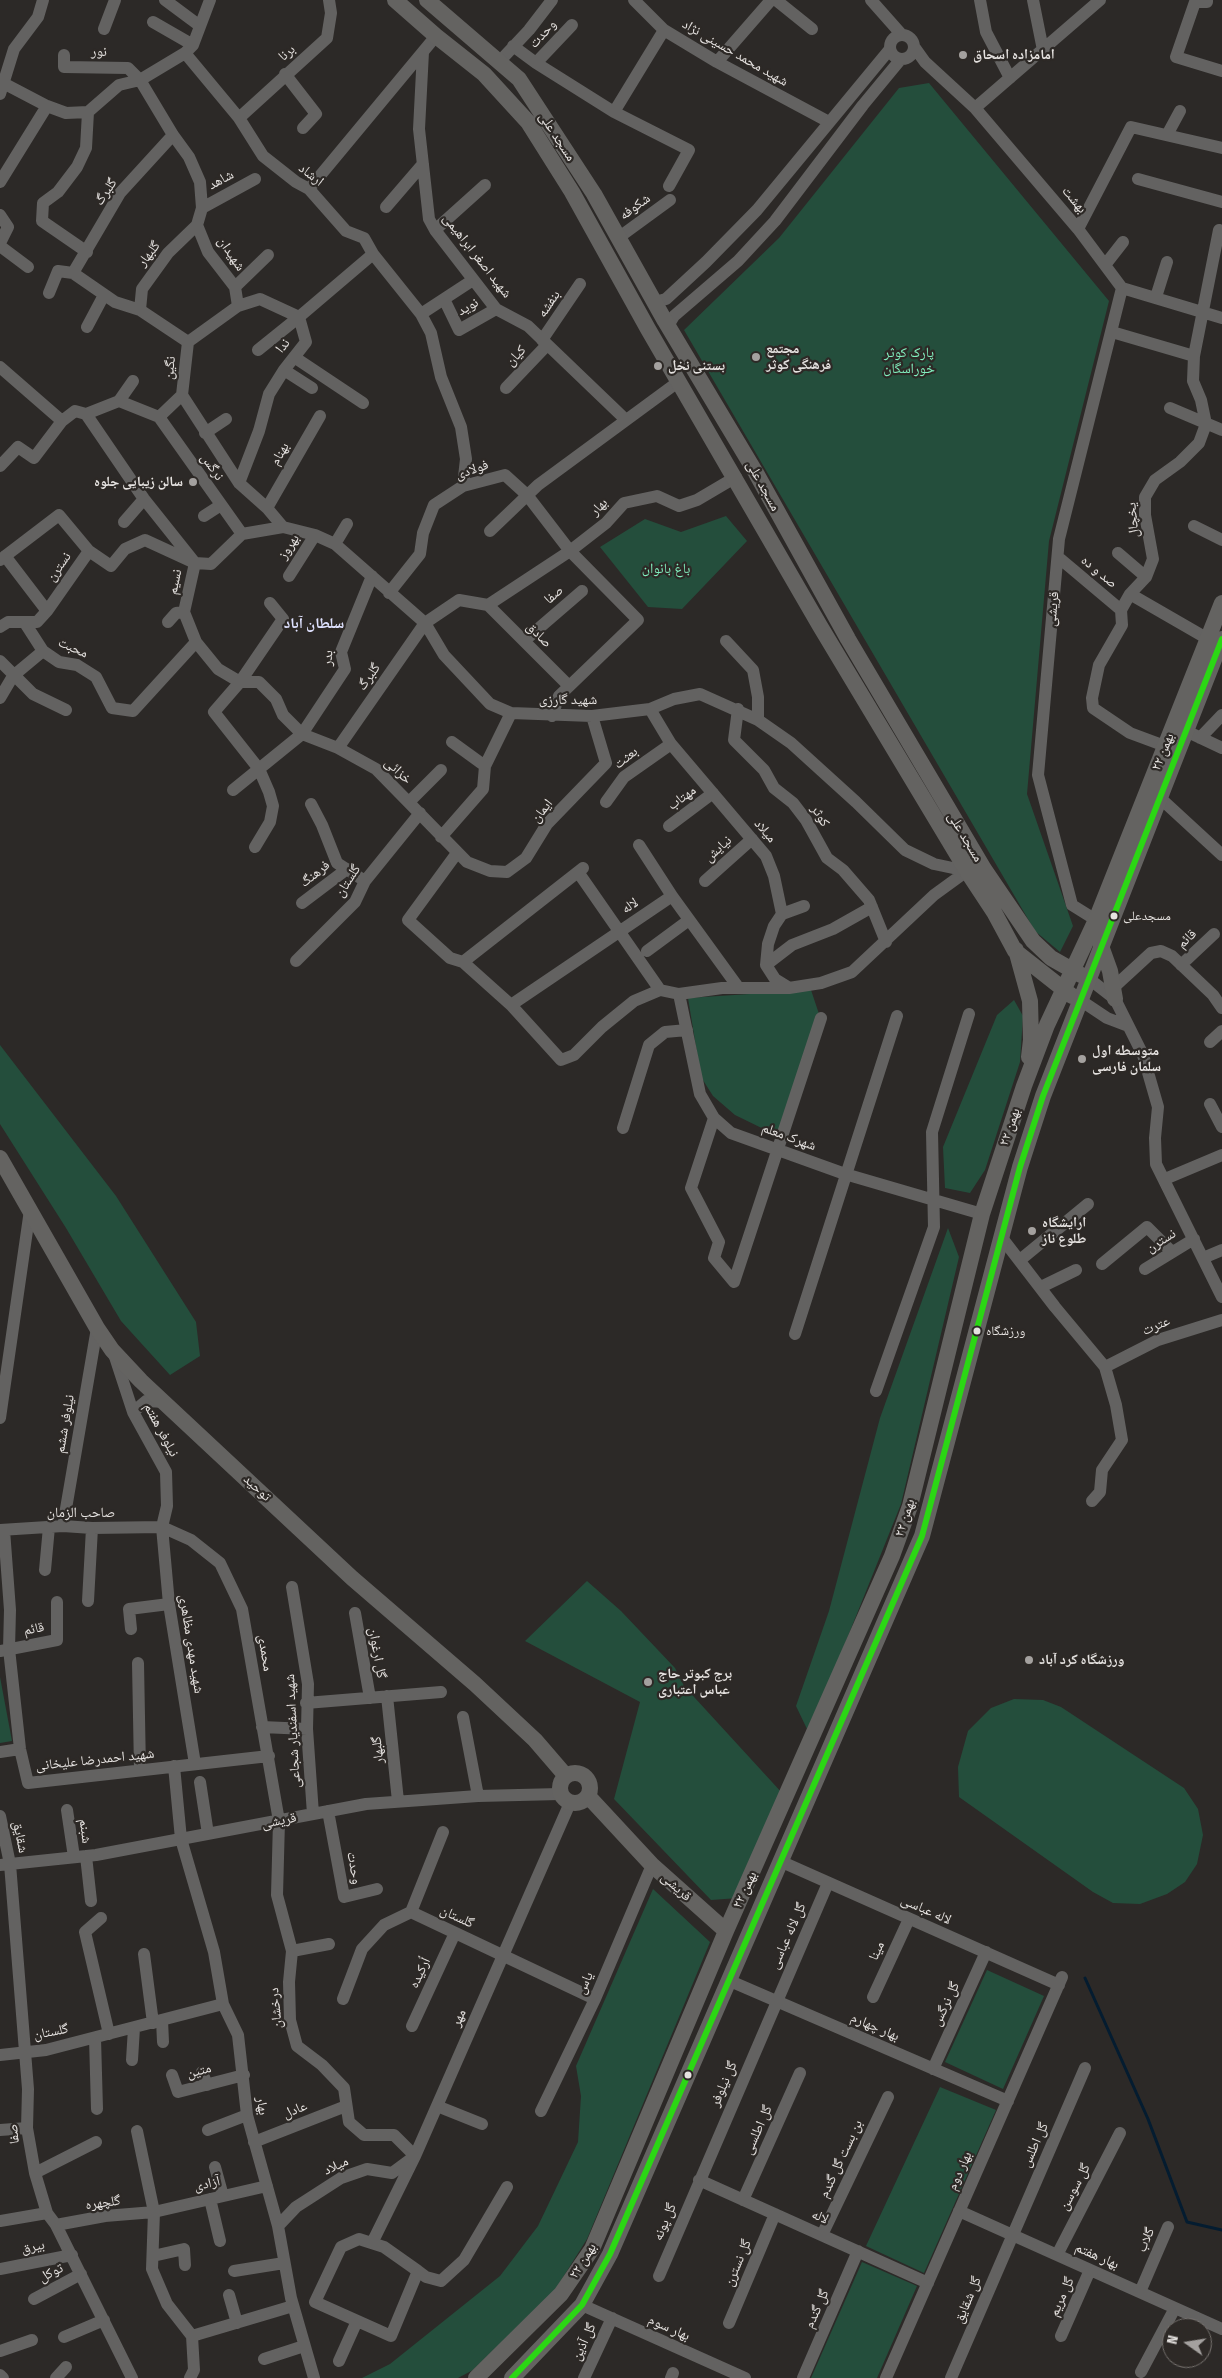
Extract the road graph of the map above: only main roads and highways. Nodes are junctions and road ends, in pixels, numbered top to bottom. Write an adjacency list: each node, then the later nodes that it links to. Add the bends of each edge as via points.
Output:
1 (395, 0): 4 (main road, مسجد علی)
2 (422, 0): 4 (main road)
3 (427, 0): 7 (main road, مسجد علی, via 519,78 594,194 756,473)
4 (410, 13): 7 (main road, مسجد علی, via 484,74 528,122 572,192 678,382)
5 (1222, 603): 6 (main road, ۲۲ بهمن)
6 (1215, 639): 8 (main road, ۲۲ بهمن, via 1165,746); 10 (main road, ۲۲ بهمن, via 1193,734 1159,797)
7 (841, 644): 9 (main road, مسجد علی); 11 (main road, مسجد علی, via 967,872)
8 (1093, 926): 12 (main road, via 1072,950); 13 (main road, ۲۲ بهمن)
9 (1030, 936): 11 (main road); 12 (main road, مسجد علی)
10 (1101, 946): 14 (main road, ۲۲ بهمن); 16 (main road)
11 (1015, 951): 15 (main road); 18 (main road, مسجد علی, via 1026,983 1032,1018)
12 (1051, 958): 13 (main road, مسجد علی)
13 (1072, 972): 14 (main road, مسجد علی); 15 (main road, ۲۲ بهمن)
14 (1088, 978): 17 (main road, ۲۲ بهمن)
15 (1063, 990): 17 (main road); 18 (main road, ۲۲ بهمن)
16 (1114, 993)
17 (1080, 1000): 21 (main road, ۲۲ بهمن, via 1020,1167)
18 (1024, 1086): 20 (main road, ۲۲ بهمن, via 982,1214)
19 (0, 1158): 22 (main road, توحید, via 112,1350 352,1578 482,1690 535,1740)
20 (906, 1517): 21 (main road); 24 (main road, ۲۲ بهمن, via 892,1556)
21 (925, 1524): 26 (main road, ۲۲ بهمن, via 782,1862 610,2254 582,2305)
22 (566, 1776): 23 (main road, via 572,1773 585,1777 590,1789); 23 (main road, via 559,1788 565,1799 584,1801)
23 (588, 1796): 24 (main road, قریشی, via 652,1865)
24 (726, 1931): 25 (main road, ۲۲ بهمن, via 592,2249 562,2294)
25 (476, 2378)
26 (512, 2378)

